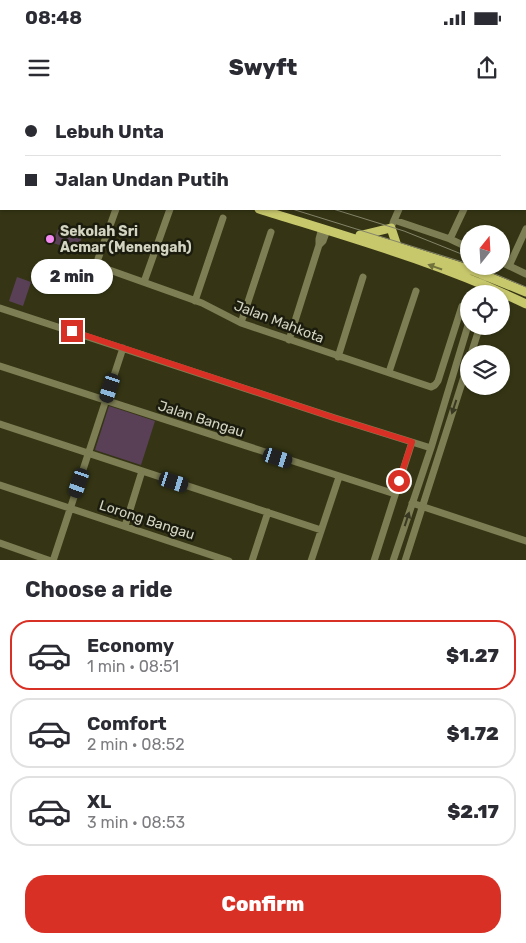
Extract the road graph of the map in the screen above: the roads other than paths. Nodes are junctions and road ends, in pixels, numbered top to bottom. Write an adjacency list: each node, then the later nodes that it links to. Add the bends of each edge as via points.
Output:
1 (116, 210): 21 (street, Jalan Mahkota, via 98,264)
2 (170, 210): 21 (street)
3 (261, 210): 9 (main road)
4 (279, 210): 12 (main road)
5 (399, 210): 8 (street)
6 (464, 210): 13 (street)
7 (223, 218): 28 (street)
8 (393, 224): 12 (main road); 13 (street); 15 (main road)
9 (324, 229): 20 (main road, one-way to 9); 34 (street, via 324,241 319,245)
10 (526, 229): 16 (street)
11 (271, 232): 32 (street)
12 (361, 235): 15 (main road)
13 (450, 239): 14 (street)
14 (460, 244)
15 (397, 246): 20 (main road)
16 (510, 264)
17 (510, 266): 18 (street)
18 (526, 274)
19 (363, 278): 36 (street)
20 (483, 279): 22 (street); 23 (main road)
21 (144, 282): 28 (street, Jalan Mahkota)
22 (481, 285)
23 (490, 285)
24 (510, 290): 26 (main road)
25 (416, 291): 38 (street)
26 (526, 292)
27 (510, 296): 29 (main road)
28 (195, 301): 32 (street, Jalan Mahkota)
29 (526, 304)
30 (0, 308): 35 (street)
31 (460, 312): 38 (street, Jalan Mahkota, via 435,385)
32 (240, 323): 34 (street, Jalan Mahkota)
33 (465, 335): 43 (street)
34 (289, 340): 36 (street, Jalan Mahkota)
35 (123, 348): 40 (street); 42 (street)
36 (338, 357): 38 (street, Jalan Mahkota)
37 (0, 366): 40 (street, Jalan Bangau)
38 (389, 372)
39 (460, 389): 50 (street, one-way to 50)
40 (106, 400): 44 (street); 46 (street, Jalan Bangau)
41 (0, 424): 44 (street)
42 (412, 442): 43 (street); 48 (street)
43 (431, 448): 49 (street)
44 (88, 453): 45 (street); 51 (street)
45 (142, 471): 52 (street); 53 (street)
46 (339, 477): 48 (street, Jalan Bangau); 54 (street)
47 (0, 485): 51 (street, Lorong Bangau)
48 (395, 494): 61 (street)
49 (412, 503): 50 (street); 62 (street, one-way to 49)
50 (422, 507): 56 (street); 63 (street)
51 (70, 508): 53 (street, Lorong Bangau); 57 (street)
52 (268, 512): 54 (street); 59 (street)
53 (124, 526): 58 (street, Lorong Bangau)
54 (322, 530): 60 (street)
55 (0, 542): 57 (street)
56 (526, 542)
57 (52, 560)
58 (229, 560)
59 (252, 560)
60 (311, 560)
61 (374, 560)
62 (393, 560)
63 (405, 560)

